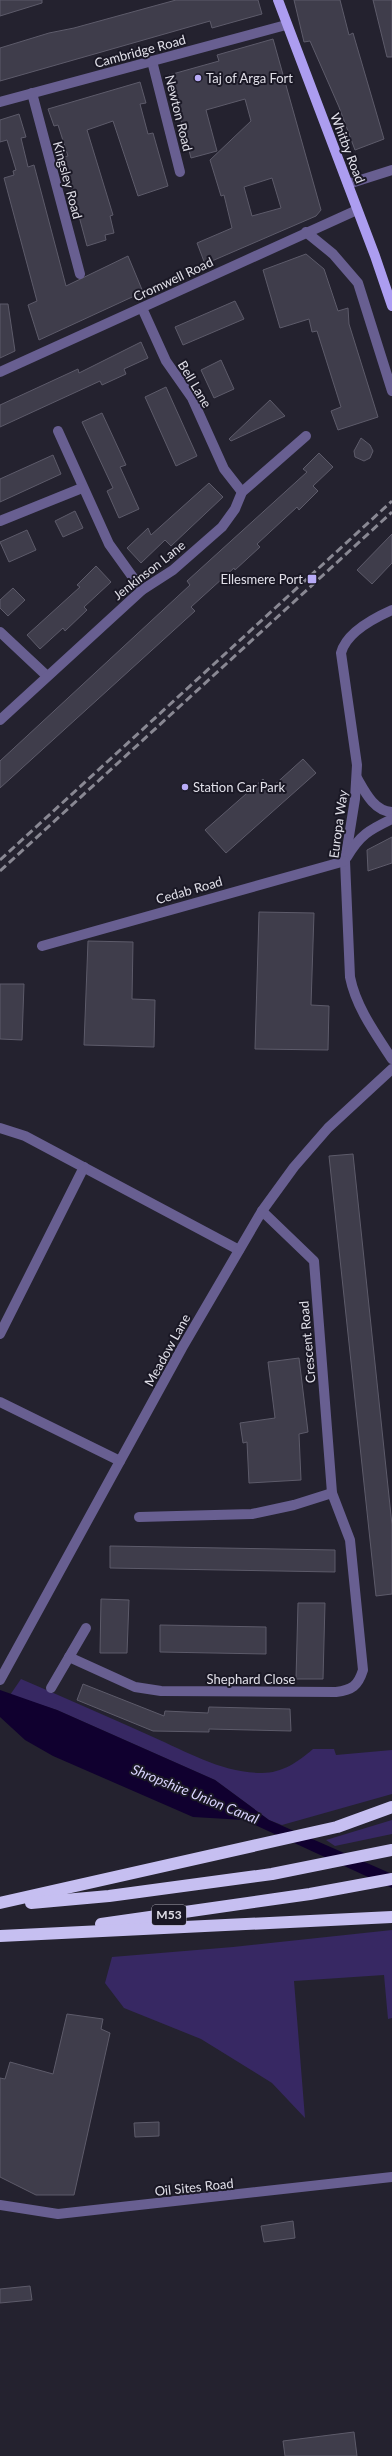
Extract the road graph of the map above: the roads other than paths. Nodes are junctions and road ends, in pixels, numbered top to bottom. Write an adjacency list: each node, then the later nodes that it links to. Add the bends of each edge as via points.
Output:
1 (278, 0): 2 (main road, Whitby Road)
2 (286, 25): 3 (street, Cambridge Road); 8 (main road, Whitby Road)
3 (152, 61): 4 (street, Cambridge Road); 7 (street, Newton Road)
4 (32, 93): 5 (street, Cambridge Road); 11 (street, Kingsley Road)
5 (0, 102)
6 (392, 170): 8 (street)
7 (180, 172)
8 (348, 184): 9 (main road, Whitby Road)
9 (357, 210): 10 (street, Cromwell Road); 12 (main road, Whitby Road, via 376,256)
10 (306, 232): 13 (street, Cromwell Road); 15 (street, via 333,254 358,283)
11 (80, 274)
12 (392, 306)
13 (142, 308): 14 (street, Cromwell Road); 19 (street, Bell Lane, via 166,361 192,398 224,469)
14 (0, 372)
15 (392, 391)
16 (58, 431): 18 (street)
17 (306, 436): 19 (street, Jenkinson Lane)
18 (82, 488): 20 (street); 21 (street, via 108,544)
19 (242, 492): 21 (street, Jenkinson Lane, via 235,509 222,527 173,570)
20 (0, 522)
21 (142, 590): 24 (street, Jenkinson Lane)
22 (392, 610): 26 (street, Europa Way, via 354,634 341,653 357,757)
23 (0, 632): 24 (street)
24 (47, 676): 25 (street, Jenkinson Lane)
25 (0, 720)
26 (357, 778): 27 (street, via 377,806); 29 (street, Europa Way)
27 (392, 812)
28 (392, 819): 29 (street, via 362,835 355,842)
29 (345, 861): 30 (street, Cedab Road); 31 (street, Europa Way, via 350,977 353,993)
30 (42, 946)
31 (392, 1059)
32 (392, 1069): 35 (street, Meadow Lane, via 328,1128 294,1167)
33 (0, 1128): 34 (street, via 25,1136)
34 (84, 1167): 36 (street); 37 (street)
35 (262, 1211): 36 (street, Meadow Lane); 40 (street, Crescent Road, via 314,1261)
36 (239, 1250): 39 (street, Meadow Lane)
37 (0, 1334)
38 (0, 1402): 39 (street)
39 (120, 1461): 45 (street, Meadow Lane)
40 (332, 1493): 41 (street, via 252,1514); 42 (street, Crescent Road, via 350,1540)
41 (139, 1517)
42 (357, 1605): 44 (street, Shephard Close, via 363,1670 360,1682 350,1690 161,1691 136,1687)
43 (86, 1628): 44 (street)
44 (69, 1657): 46 (street)
45 (2, 1676)
46 (51, 1688)
47 (392, 1807): 50 (highway, via 337,1827)
48 (392, 1850): 50 (highway, M53, via 272,1874 109,1896)
49 (392, 1878): 52 (highway, M53, via 310,1894)
50 (0, 1904)
51 (392, 1917): 52 (highway)
52 (27, 1935): 53 (highway, M53)
53 (0, 1936)
54 (392, 2177): 55 (street, Oil Sites Road, via 58,2214)
55 (0, 2205)

